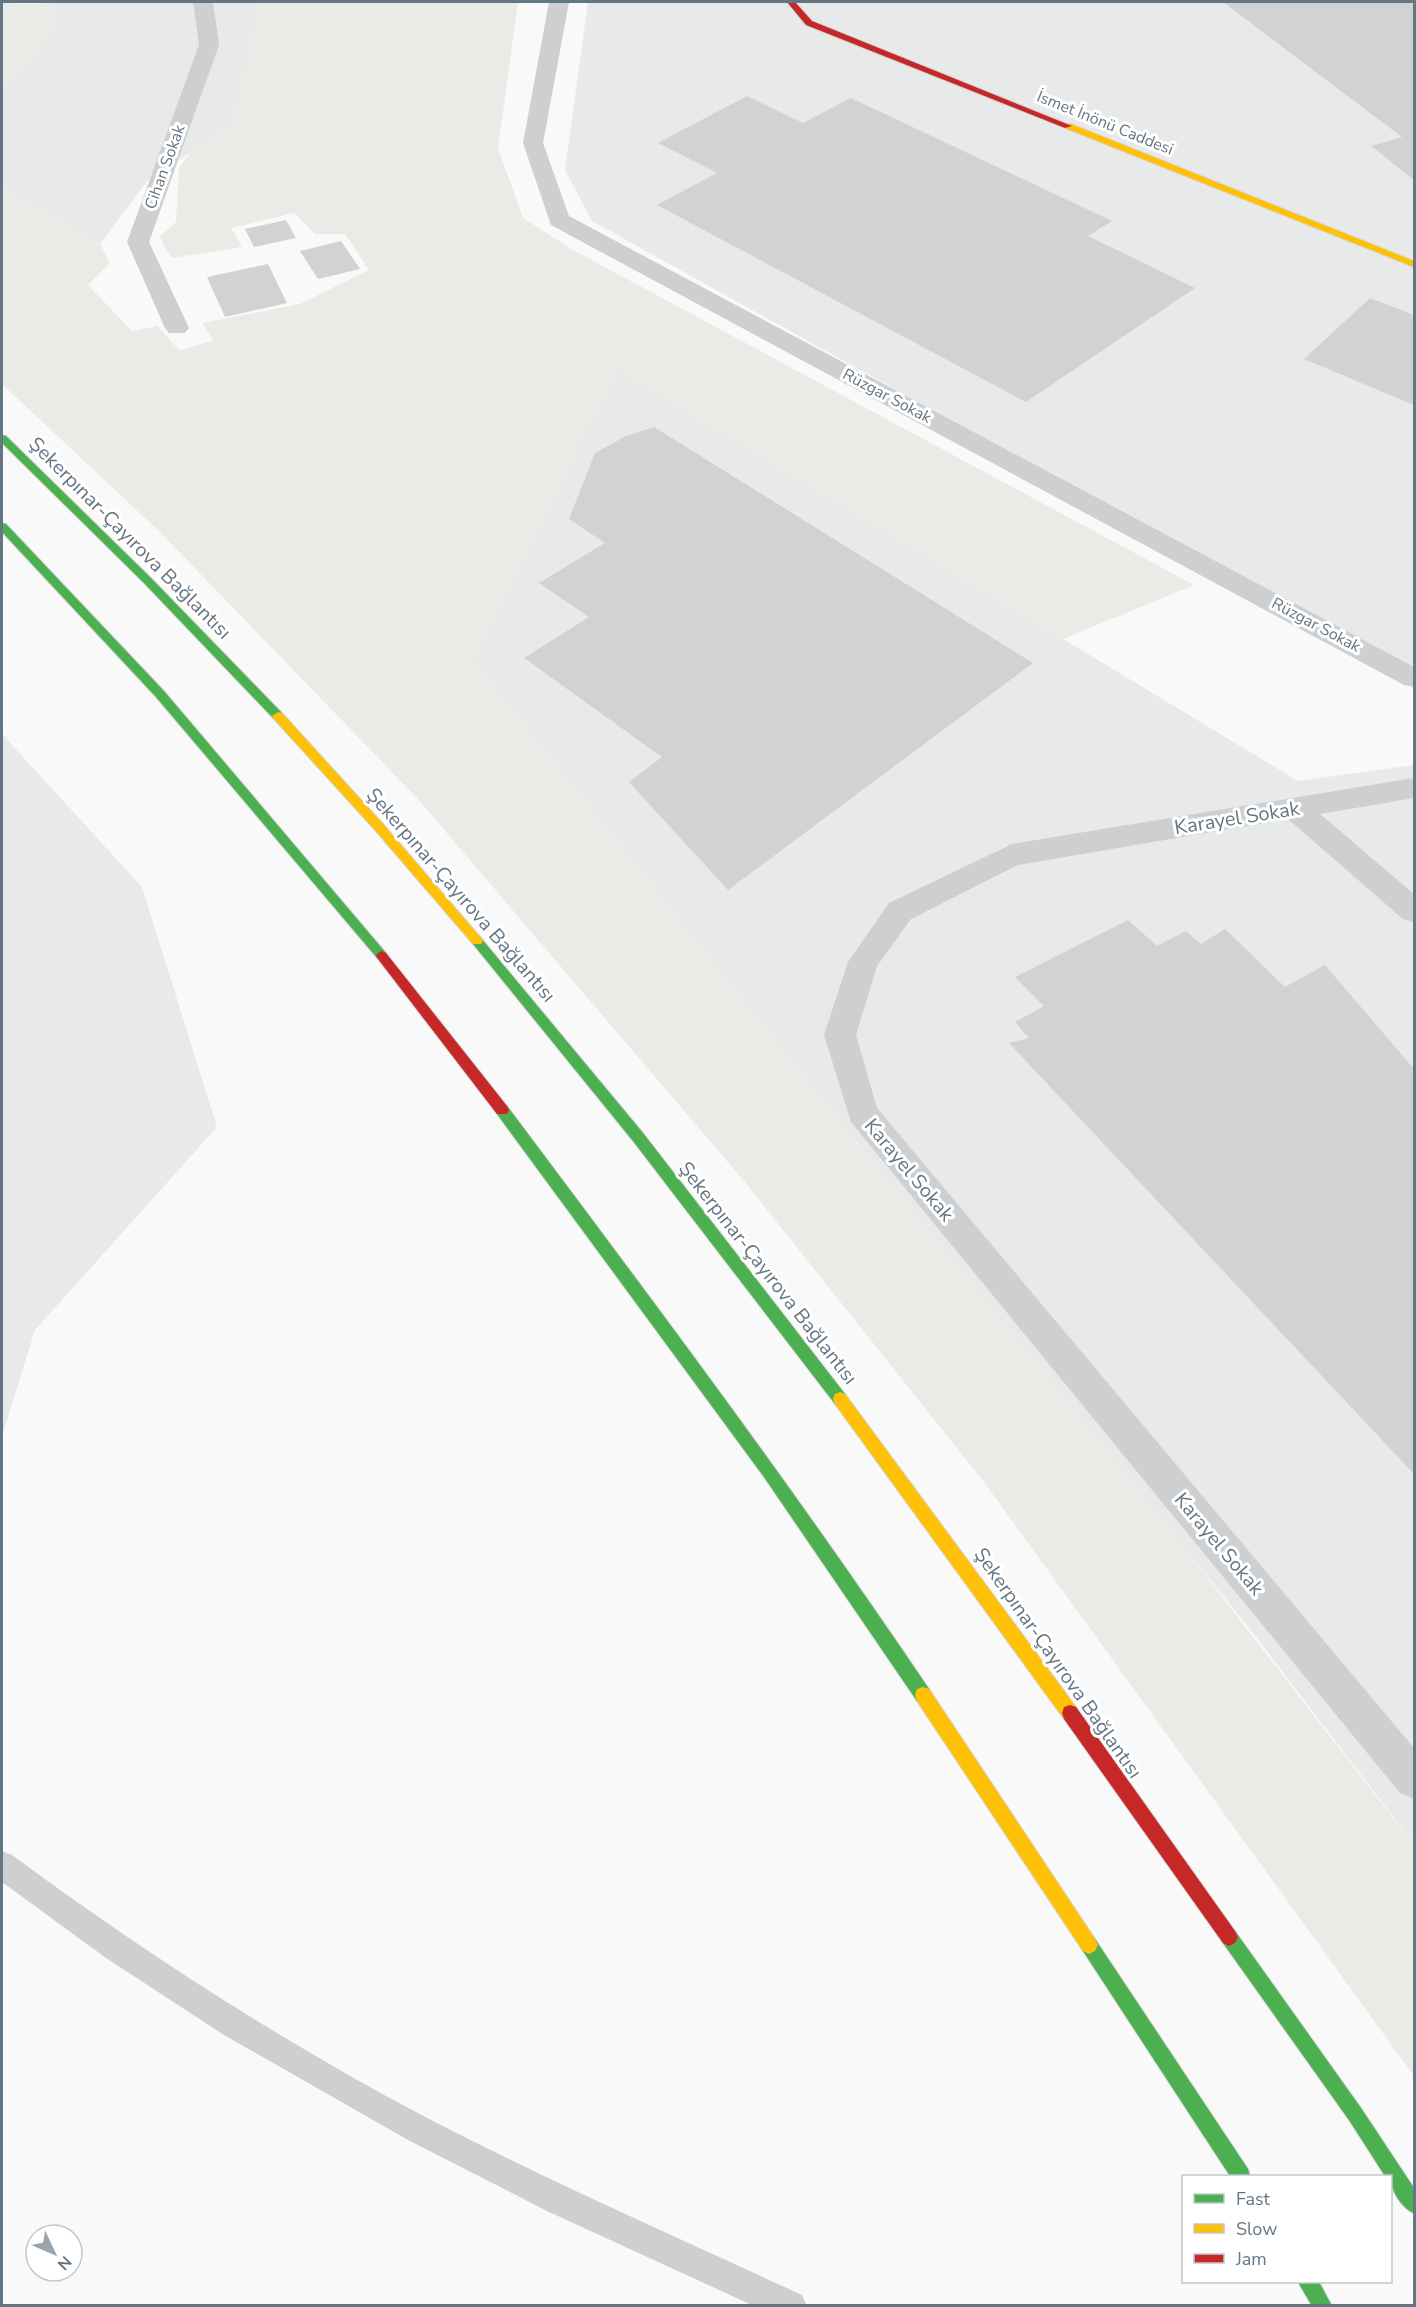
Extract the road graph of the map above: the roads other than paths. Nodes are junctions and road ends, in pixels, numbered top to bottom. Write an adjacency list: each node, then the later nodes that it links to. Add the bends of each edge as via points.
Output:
1 (203, 2): 5 (street, Cihan Sokak, via 209,45 138,242)
2 (559, 2): 8 (street, Rüzgar Sokak, via 533,143 559,220)
3 (791, 2): 4 (main road, İsmet İnönü Caddesi, via 809,23)
4 (1414, 264)
5 (177, 328)
6 (2, 438): 15 (main road, Şekerpınar-Çayırova Bağlantısı, via 227,662 378,825 500,967 717,1236 944,1537 1355,2114)
7 (2, 526): 14 (main road, via 160,694 416,996 642,1296 864,1605)
8 (1414, 678)
9 (1414, 788): 10 (street, Karayel Sokak)
10 (1295, 809): 11 (street); 12 (street, Karayel Sokak, via 1012,855 900,912 863,962 840,1035 862,1113)
11 (1414, 911)
12 (1414, 1779)
13 (2, 1865): 17 (lane, via 83,1927 292,2061 482,2163)
14 (1240, 2175)
15 (1414, 2204)
16 (1309, 2283): 18 (main road)
17 (791, 2306)
18 (1323, 2306)

